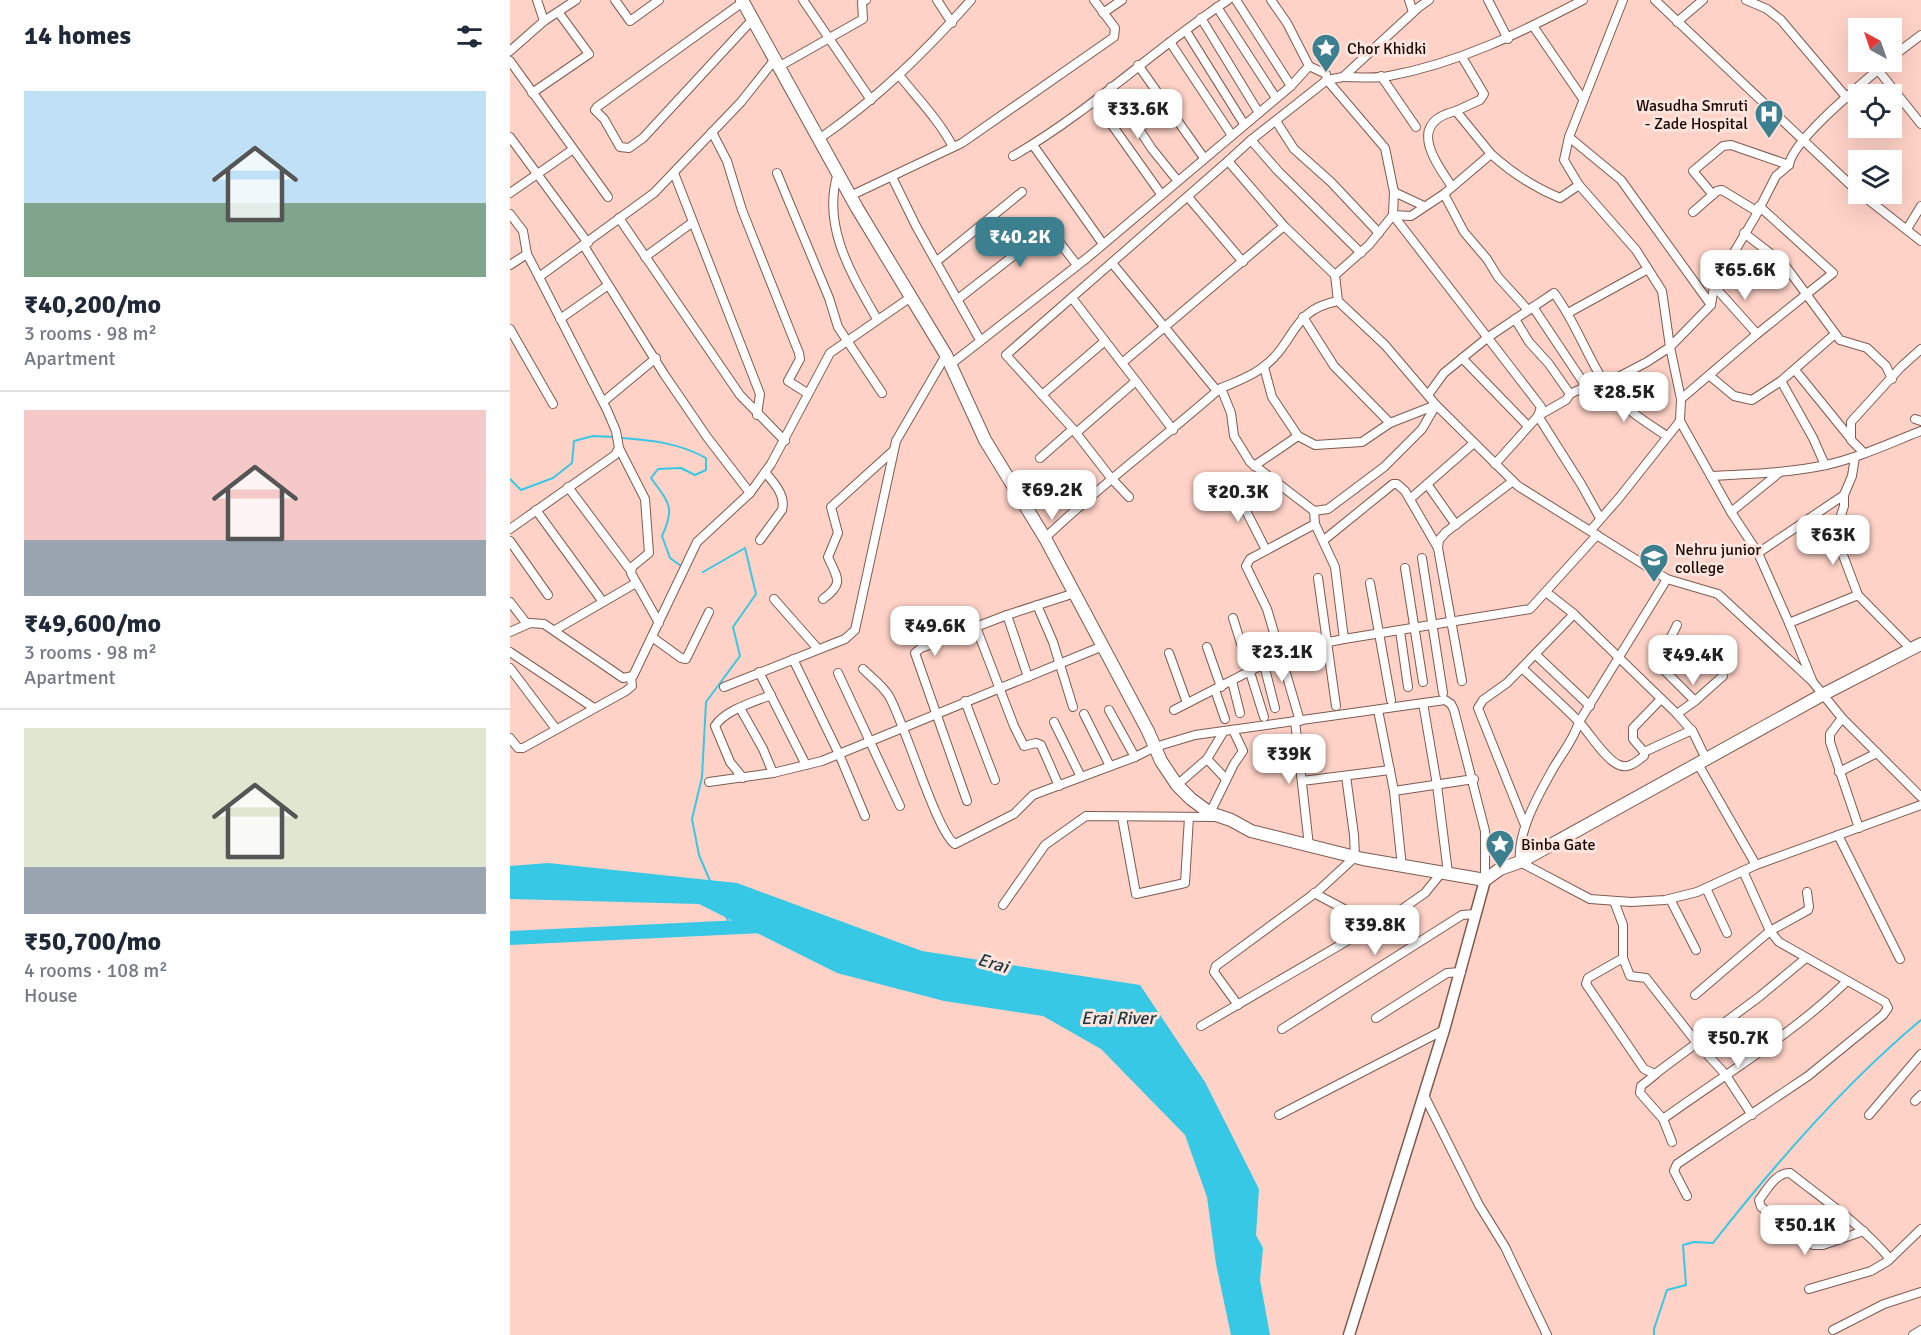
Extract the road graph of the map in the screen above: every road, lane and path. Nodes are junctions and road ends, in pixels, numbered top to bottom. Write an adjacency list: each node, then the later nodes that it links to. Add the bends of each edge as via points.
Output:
1 (537, 0): 29 (street)
2 (576, 0): 25 (street)
3 (615, 0): 4 (street, via 630,21)
4 (659, 0)
5 (803, 0): 35 (street)
6 (866, 0): 35 (street, via 862,2 863,19)
7 (937, 0): 30 (street)
8 (971, 0): 30 (street)
9 (1094, 0): 26 (street)
10 (1122, 0): 26 (street)
11 (1228, 0): 23 (street)
12 (1236, 0): 51 (street)
13 (1271, 0): 44 (street)
14 (1409, 0): 24 (street)
15 (1429, 0): 24 (street)
16 (1488, 0): 36 (street)
17 (1582, 0): 32 (street)
18 (1623, 0): 56 (street)
19 (1655, 0): 31 (street)
20 (1703, 0): 31 (street)
21 (1746, 0): 55 (street, via 1781,20)
22 (742, 1): 28 (main road); 28 (street, via 597,107 595,110 620,147 629,148 643,138)
23 (1217, 7): 27 (street); 54 (street)
24 (1413, 12): 49 (street)
25 (559, 13): 29 (street); 53 (street, via 589,54)
26 (1103, 13): 73 (street, via 1115,28 1114,37)
27 (1202, 18): 33 (street); 60 (street)
28 (753, 19): 42 (main road)
29 (544, 21): 39 (street)
30 (952, 22): 47 (street)
31 (1677, 22): 71 (street)
32 (1533, 26): 36 (street); 56 (street)
33 (1186, 31): 37 (street); 62 (street)
34 (1921, 35): 38 (street)
35 (830, 38): 42 (street); 57 (street)
36 (1508, 39): 40 (street)
37 (1170, 42): 43 (street); 66 (street)
38 (1902, 49)
39 (510, 51)
40 (1462, 57): 48 (street); 59 (street, via 1484,94 1480,100)
41 (510, 61): 53 (street)
42 (778, 62): 65 (street); 69 (main road)
43 (1138, 65): 52 (street); 77 (street)
44 (1309, 66): 50 (street, via 1326,74); 51 (street)
45 (1876, 72): 55 (street)
46 (1880, 72): 63 (street)
47 (899, 75): 57 (street); 73 (street, via 932,113)
48 (1381, 76): 49 (street); 64 (street)
49 (1343, 77): 50 (street)
50 (1327, 80): 61 (street); 90 (street, via 1385,148)
51 (1291, 86): 54 (street)
52 (1111, 87): 58 (street); 85 (street)
53 (532, 93): 74 (street)
54 (1276, 98): 60 (street)
55 (1847, 98): 71 (street)
56 (1583, 99): 67 (street)
57 (871, 100): 69 (street)
58 (1095, 101): 72 (street); 92 (street)
59 (1456, 111): 75 (street); 88 (street, via 1438,118 1427,134 1428,150)
60 (1259, 113): 62 (street)
61 (1276, 121): 70 (street); 109 (street, via 1294,149)
62 (1244, 124): 66 (street)
63 (1921, 124)
64 (1416, 127)
65 (712, 132): 81 (street); 162 (street, via 727,161 742,210 799,353 800,359 788,381)
66 (1231, 134): 77 (street)
67 (1569, 136): 87 (street, via 1564,160); 132 (street, via 1621,180)
68 (510, 137): 83 (street)
69 (819, 139): 82 (main road)
70 (1251, 140): 78 (street); 114 (street)
71 (1802, 140): 79 (street, via 1790,156); 86 (street)
72 (1033, 145): 76 (street); 112 (street)
73 (953, 147): 84 (street)
74 (572, 150): 83 (street); 96 (street)
75 (1491, 154): 87 (street, via 1521,179 1560,198); 88 (street)
76 (1013, 156)
77 (1204, 158): 85 (street)
78 (1228, 161): 97 (street); 107 (street)
79 (1789, 165): 94 (street, via 1731,145 1723,146 1693,171); 101 (street, via 1776,176)
80 (777, 172): 144 (street)
81 (674, 173): 105 (street); 106 (street)
82 (838, 173): 95 (main road); 137 (street, via 831,208 842,252)
83 (536, 174): 91 (street); 113 (street)
84 (892, 177): 95 (street); 117 (street)
85 (1177, 180): 92 (street)
86 (1848, 182)
87 (1579, 185): 122 (street, via 1636,250)
88 (1452, 187): 93 (street)
89 (1022, 192): 117 (street)
90 (1394, 192): 99 (street); 104 (street)
91 (510, 193)
92 (1161, 194): 112 (street)
93 (1444, 194): 99 (street); 133 (street, via 1464,232 1498,277)
94 (1713, 195): 101 (street, via 1719,190 1727,192); 102 (street)
95 (850, 196): 128 (main road)
96 (608, 197)
97 (1188, 197): 118 (street); 119 (street)
98 (1874, 204): 108 (street)
99 (1424, 206): 104 (street, via 1411,216)
100 (1921, 206): 108 (street)
101 (1759, 209): 110 (street); 127 (street, via 1833,273)
102 (1693, 212)
103 (510, 214): 115 (street, via 523,231)
104 (1393, 215): 109 (street); 143 (street)
105 (619, 218): 113 (street); 116 (street)
106 (693, 222): 116 (street); 171 (street, via 760,394)
107 (1284, 226): 118 (street); 123 (street)
108 (1907, 229): 111 (street)
109 (1379, 233): 114 (street)
110 (1744, 233): 126 (street); 127 (street, via 1779,259)
111 (1921, 241)
112 (1103, 244): 121 (street)
113 (586, 245): 124 (street); 125 (street)
114 (1361, 253): 123 (street)
115 (527, 254): 120 (street); 124 (street)
116 (645, 257): 171 (street)
117 (938, 261): 130 (street)
118 (1243, 262): 139 (street)
119 (1112, 263): 129 (street); 139 (street)
120 (510, 265)
121 (1077, 265): 130 (street, via 1047,231); 145 (street)
122 (1648, 270): 134 (street); 147 (street, via 1662,291)
123 (1335, 275): 131 (street)
124 (539, 277): 136 (street)
125 (607, 286): 136 (street); 149 (street)
126 (1714, 286): 132 (street); 141 (street)
127 (1807, 294): 141 (street); 142 (street)
128 (911, 297): 137 (street); 151 (main road)
129 (1072, 298): 146 (street); 165 (street, via 1006,355)
130 (958, 299): 145 (street)
131 (1338, 301): 135 (street, via 1320,304); 166 (street, via 1385,345)
132 (1711, 305): 147 (street)
133 (1531, 309): 134 (street, via 1554,293); 138 (street); 160 (street)
134 (1568, 313): 159 (street)
135 (1303, 317): 153 (street); 174 (street, via 1334,366)
136 (560, 319): 168 (street)
137 (878, 319): 144 (street)
138 (1515, 319): 143 (street); 164 (street)
139 (1165, 328): 152 (street); 161 (street)
140 (510, 329): 169 (street)
141 (1757, 333): 155 (street)
142 (1835, 334): 154 (street); 156 (street, via 1840,340 1867,348 1886,366)
143 (1486, 338): 150 (street); 172 (street, via 1541,407)
144 (846, 340): 162 (street, via 831,353); 163 (street)
145 (981, 340): 151 (street)
146 (1105, 341): 152 (street); 165 (street)
147 (1670, 347): 159 (street); 167 (street)
148 (1921, 349): 156 (street)
149 (656, 358): 168 (street); 199 (street, via 707,437)
150 (1462, 358): 166 (street, via 1444,373); 175 (street)
151 (949, 359): 185 (street); 211 (main road, via 985,440)
152 (1122, 363): 157 (street)
153 (1264, 367): 161 (street); 179 (street, via 1272,397)
154 (1795, 370): 158 (street); 181 (street)
155 (1710, 376): 158 (street, via 1734,396 1752,400); 167 (street)
156 (1892, 380): 181 (street, via 1851,422)
157 (1136, 381): 176 (street); 177 (street)
158 (1781, 381): 189 (street)
159 (1605, 384): 160 (street); 180 (street, via 1634,414)
160 (1589, 385): 164 (street)
161 (1219, 389): 176 (street); 190 (street, via 1231,413 1234,436)
162 (807, 393): 182 (street)
163 (882, 393)
164 (1570, 394): 172 (street)
165 (1042, 395): 177 (street)
166 (1428, 395): 170 (street)
167 (1681, 399): 173 (street)
168 (603, 402): 184 (street)
169 (553, 404)
170 (1436, 405): 174 (street); 183 (street); 204 (street, via 1422,429 1384,467 1328,510)
171 (757, 415): 182 (street)
172 (1538, 416): 175 (street); 206 (street)
173 (1680, 421): 180 (street); 193 (street)
174 (1390, 423): 179 (street, via 1362,442 1315,445)
175 (1527, 425): 188 (street)
176 (1173, 430): 194 (street)
177 (1075, 431): 187 (street); 194 (street)
178 (1921, 431): 186 (street)
179 (1298, 436): 190 (street)
180 (1667, 436): 206 (street)
181 (1851, 440): 186 (street)
182 (785, 441): 191 (street)
183 (1474, 443): 188 (street); 197 (street)
184 (619, 447): 198 (street, via 615,455); 220 (street, via 647,508 649,553)
185 (893, 450): 230 (street, via 831,507 837,533 828,557 838,582); 256 (street, via 858,621 849,637)
186 (1859, 455): 189 (street); 200 (street)
187 (1040, 458)
188 (1496, 464): 195 (street)
189 (1825, 465): 192 (street)
190 (1254, 466): 204 (street)
191 (765, 472): 199 (street); 212 (street, via 776,484 784,504)
192 (1780, 472): 193 (street); 205 (street)
193 (1711, 476): 205 (street)
194 (1111, 478): 201 (street); 211 (street)
195 (1513, 481): 209 (street); 210 (street)
196 (1226, 484): 216 (street, via 1243,505)
197 (1427, 484): 202 (street); 209 (street)
198 (568, 487): 203 (street); 220 (street)
199 (750, 493): 239 (street, via 697,542)
200 (1844, 495): 217 (street); 228 (street, via 1835,534)
201 (1129, 497)
202 (1410, 499): 213 (street, via 1401,486 1393,484); 215 (street)
203 (536, 510): 207 (street); 232 (street)
204 (1314, 511): 208 (street)
205 (1731, 512): 217 (street)
206 (1600, 518): 210 (street)
207 (512, 524)
208 (1315, 524): 213 (street); 216 (street)
209 (1456, 525): 215 (street, via 1442,536)
210 (1594, 533): 222 (street); 225 (street)
211 (1045, 538): 226 (main road)
212 (760, 540)
213 (1324, 540): 251 (street, via 1335,567)
214 (510, 541): 227 (street)
215 (1438, 548): 238 (street)
216 (1266, 550): 259 (street, via 1247,561 1246,566 1267,609)
217 (1758, 553): 240 (street)
218 (1422, 558): 243 (street)
219 (1405, 568): 245 (street)
220 (631, 571): 223 (street)
221 (1318, 578): 252 (street)
222 (1667, 579): 261 (street); 276 (street, via 1718,594)
223 (636, 583): 232 (street); 239 (street)
224 (1370, 583): 249 (street)
225 (1546, 591): 235 (street); 238 (street, via 1523,612)
226 (1075, 593): 233 (street); 253 (main road)
227 (548, 595)
228 (1858, 595): 240 (street); 255 (street)
229 (774, 599): 256 (street)
230 (823, 599)
231 (510, 602): 241 (street)
232 (603, 602): 246 (street)
233 (1037, 605): 236 (street); 263 (street)
234 (710, 612): 250 (street, via 686,659)
235 (1574, 614): 260 (street); 261 (street)
236 (1007, 615): 244 (street); 272 (street)
237 (1233, 618): 268 (street)
238 (1451, 622): 243 (street); 275 (street)
239 (659, 623): 250 (street)
240 (1789, 623): 276 (street)
241 (527, 624): 246 (street, via 541,623); 248 (street)
242 (1677, 625): 288 (street, via 1659,665)
243 (1433, 626): 245 (street); 282 (street)
244 (976, 627): 280 (street); 301 (street, via 915,653)
245 (1415, 629): 247 (street); 277 (street)
246 (555, 630): 273 (street, via 623,678)
247 (1400, 631): 249 (street); 279 (street)
248 (510, 632)
249 (1379, 634): 251 (street); 286 (street)
250 (652, 637): 273 (street)
251 (1344, 639): 252 (street)
252 (1325, 642): 259 (street); 291 (street)
253 (1102, 646): 263 (street); 316 (main road)
254 (1208, 646): 281 (street)
255 (1916, 646): 284 (main road)
256 (818, 649): 262 (street)
257 (510, 652): 293 (street)
258 (1169, 653): 289 (street)
259 (1282, 654): 264 (street); 307 (street)
260 (1535, 654): 266 (street); 292 (street)
261 (1620, 658): 285 (street); 292 (street)
262 (793, 659): 269 (street); 319 (street)
263 (1060, 664): 272 (street); 295 (street)
264 (1264, 665): 268 (street); 296 (street)
265 (510, 668): 311 (street)
266 (1522, 668): 309 (street); 348 (street, via 1481,702 1478,711)
267 (863, 669): 310 (street, via 888,694)
268 (1251, 670): 274 (street); 304 (street)
269 (759, 672): 278 (street); 283 (street)
270 (838, 673): 315 (street)
271 (1723, 675): 288 (street)
272 (1028, 677): 280 (street)
273 (631, 678): 293 (street, via 633,684 628,690)
274 (1232, 681): 281 (street); 300 (street)
275 (1462, 681)
276 (1812, 681): 284 (street)
277 (1423, 682)
278 (724, 687)
279 (1408, 687)
280 (1000, 688): 287 (street); 338 (street, via 1024,746 1041,745)
281 (1218, 688): 289 (street); 306 (street)
282 (1443, 693)
283 (771, 695): 294 (street); 323 (street)
284 (1822, 695): 305 (street); 322 (main road)
285 (1661, 699): 303 (street); 317 (street, via 1633,728 1634,739)
286 (1391, 700)
287 (965, 701): 301 (street); 333 (street)
288 (1695, 701): 303 (street)
289 (1187, 703): 298 (street)
290 (1423, 704): 299 (street); 332 (street, via 1444,700 1452,705); 337 (street)
291 (1336, 706)
292 (1590, 706): 309 (street)
293 (594, 708): 311 (street)
294 (740, 708): 327 (street); 330 (street, via 715,726 730,762)
295 (1073, 708)
296 (1275, 708)
297 (1109, 710): 320 (street)
298 (1174, 710)
299 (1378, 710): 307 (street); 325 (street)
300 (1240, 713)
301 (935, 714): 310 (street); 341 (street)
302 (1084, 714): 324 (street)
303 (1677, 714): 313 (street)
304 (1264, 717)
305 (1842, 718): 318 (street); 326 (street, via 1829,738)
306 (1224, 719)
307 (1298, 721): 312 (street); 334 (street)
308 (1054, 722): 329 (street)
309 (1579, 722): 317 (street, via 1620,765 1633,764); 348 (street)
310 (904, 727): 315 (street); 338 (street, via 942,829 955,844 1014,814 1029,797)
311 (556, 729): 314 (street, via 523,748 518,748)
312 (1229, 730): 316 (street); 321 (street); 331 (street, via 1243,751)
313 (1692, 730): 317 (street); 322 (street)
314 (510, 738)
315 (871, 741): 319 (street); 342 (street)
316 (1155, 747): 320 (street); 336 (main road)
317 (1644, 752)
318 (1877, 753): 326 (street); 340 (street)
319 (839, 754): 323 (street); 345 (street)
320 (1135, 757): 324 (street)
321 (1207, 759): 331 (street); 336 (street)
322 (1702, 762): 353 (main road); 354 (street)
323 (806, 765): 327 (street)
324 (1110, 766): 329 (street)
325 (1390, 770): 328 (street); 339 (street)
326 (1839, 772): 349 (street)
327 (773, 773): 330 (street)
328 (1346, 776): 334 (street); 352 (street)
329 (1082, 777): 338 (street)
330 (743, 778): 335 (street)
331 (1226, 779): 344 (street)
332 (1473, 779): 337 (street); 358 (street, via 1485,831)
333 (995, 780)
334 (1302, 781): 351 (street)
335 (709, 782)
336 (1177, 785): 344 (main road)
337 (1437, 785): 339 (street); 357 (street)
338 (1059, 786)
339 (1394, 790): 355 (street)
340 (1921, 797)
341 (968, 801)
342 (900, 806)
343 (1921, 806): 349 (street)
344 (1214, 815): 347 (street); 351 (main road, via 1251,831)
345 (865, 816)
346 (1122, 817): 347 (street); 347 (street, via 1136,894 1185,883); 364 (street, via 1086,816 1053,838 1038,853)
347 (1189, 817)
348 (1524, 823): 353 (street, via 1519,847)
349 (1859, 828): 350 (street)
350 (1838, 836): 354 (street); 372 (street)
351 (1309, 846): 352 (main road)
352 (1355, 857): 355 (main road); 360 (street)
353 (1521, 862): 358 (main road, via 1500,869); 363 (street, via 1590,899)
354 (1756, 865): 356 (street)
355 (1402, 867): 357 (main road)
356 (1743, 871): 359 (street); 367 (street)
357 (1445, 873): 358 (main road); 366 (street, via 1414,901)
358 (1485, 880): 365 (street)
359 (1706, 888): 362 (street); 368 (street)
360 (1314, 892): 366 (street); 376 (street, via 1215,968)
361 (1807, 892): 367 (street, via 1808,910)
362 (1670, 899): 363 (street); 369 (street)
363 (1614, 901): 370 (street, via 1623,925)
364 (1003, 905)
365 (1476, 914): 373 (street); 379 (street, via 1462,915)
366 (1374, 925): 376 (street)
367 (1770, 931): 371 (street, via 1787,949); 375 (street)
368 (1727, 933)
369 (1696, 950)
370 (1623, 958): 381 (street, via 1630,976 1646,978); 383 (street, via 1588,978 1586,984 1644,1069)
371 (1806, 958): 374 (street); 381 (street)
372 (1900, 959)
373 (1461, 972): 377 (street, via 1441,976); 380 (street)
374 (1847, 981): 384 (street, via 1776,1041); 387 (street, via 1885,1002 1886,1012 1808,1076)
375 (1695, 995)
376 (1238, 1005): 378 (street)
377 (1376, 1018)
378 (1201, 1026)
379 (1282, 1029)
380 (1444, 1030): 385 (street); 386 (street)
381 (1697, 1043): 383 (street); 384 (street)
382 (1921, 1054): 388 (street)
383 (1656, 1074): 389 (street, via 1640,1091)
384 (1725, 1074): 387 (street); 389 (street)
385 (1424, 1095): 399 (street); 400 (street)
386 (1279, 1115)
387 (1752, 1115): 391 (street, via 1675,1166)
388 (1869, 1115)
389 (1663, 1119): 390 (street)
390 (1672, 1142)
391 (1688, 1196)
392 (1921, 1229): 394 (street)
393 (1864, 1231): 393 (street, via 1788,1173 1778,1177 1759,1200 1761,1207 1813,1245); 394 (street)
394 (1890, 1259): 395 (street, via 1871,1271)
395 (1809, 1289)
396 (1921, 1292): 397 (street, via 1884,1304)
397 (1833, 1330)
398 (1921, 1330): 401 (street)
399 (1349, 1335)
400 (1547, 1335)
401 (1913, 1335)

